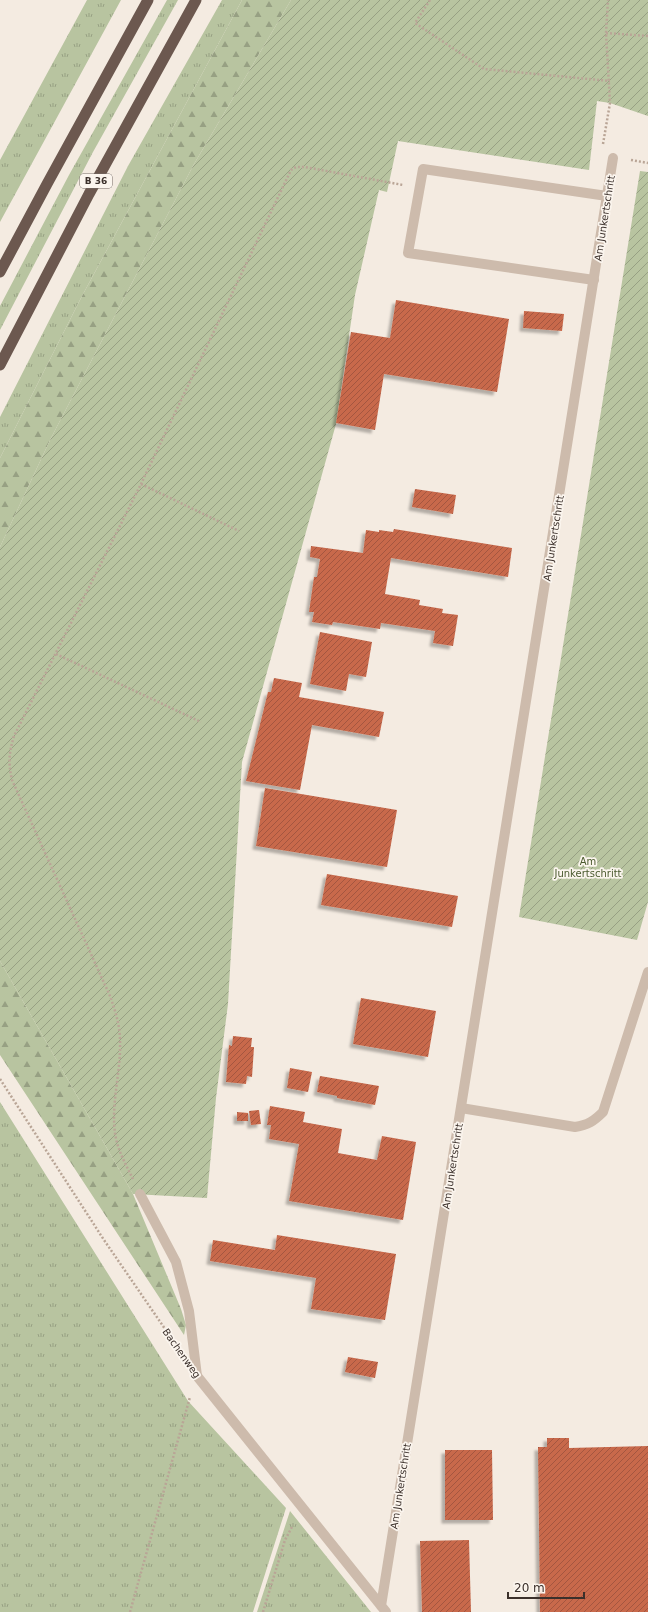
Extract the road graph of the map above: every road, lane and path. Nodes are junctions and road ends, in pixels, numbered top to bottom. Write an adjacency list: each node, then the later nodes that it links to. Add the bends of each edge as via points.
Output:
1 (148, 0): 11 (highway)
2 (196, 0): 13 (highway, B 36, via 89,194)
3 (430, 0): 7 (path, via 415,24 484,69)
4 (608, 0): 5 (path)
5 (606, 33): 6 (path); 7 (path)
6 (648, 36)
7 (610, 81): 8 (path, via 610,103 600,156)
8 (613, 158): 10 (street, Am Junkertschritt)
9 (419, 188): 10 (street, via 423,169); 12 (street, via 408,253); 14 (path, via 305,167 291,170)
10 (607, 196): 12 (street, Am Junkertschritt)
11 (0, 272)
12 (594, 280): 20 (street, Am Junkertschritt)
13 (0, 365)
14 (141, 484): 15 (path); 16 (path)
15 (239, 530)
16 (56, 654): 17 (path); 21 (path, via 14,736 9,766 12,780 116,1012 120,1042 113,1116 115,1135)
17 (201, 722)
18 (648, 972): 20 (street, via 603,1112 595,1120 575,1128)
19 (0, 1079): 22 (path, Bachenweg)
20 (461, 1108): 25 (street, Am Junkertschritt)
21 (140, 1194): 23 (street, via 176,1262 189,1311)
22 (175, 1344)
23 (197, 1376): 24 (street, Bachenweg); 26 (path)
24 (302, 1507): 25 (street, Bachenweg); 27 (path, via 285,1540)
25 (384, 1609)
26 (130, 1612)
27 (263, 1612)

